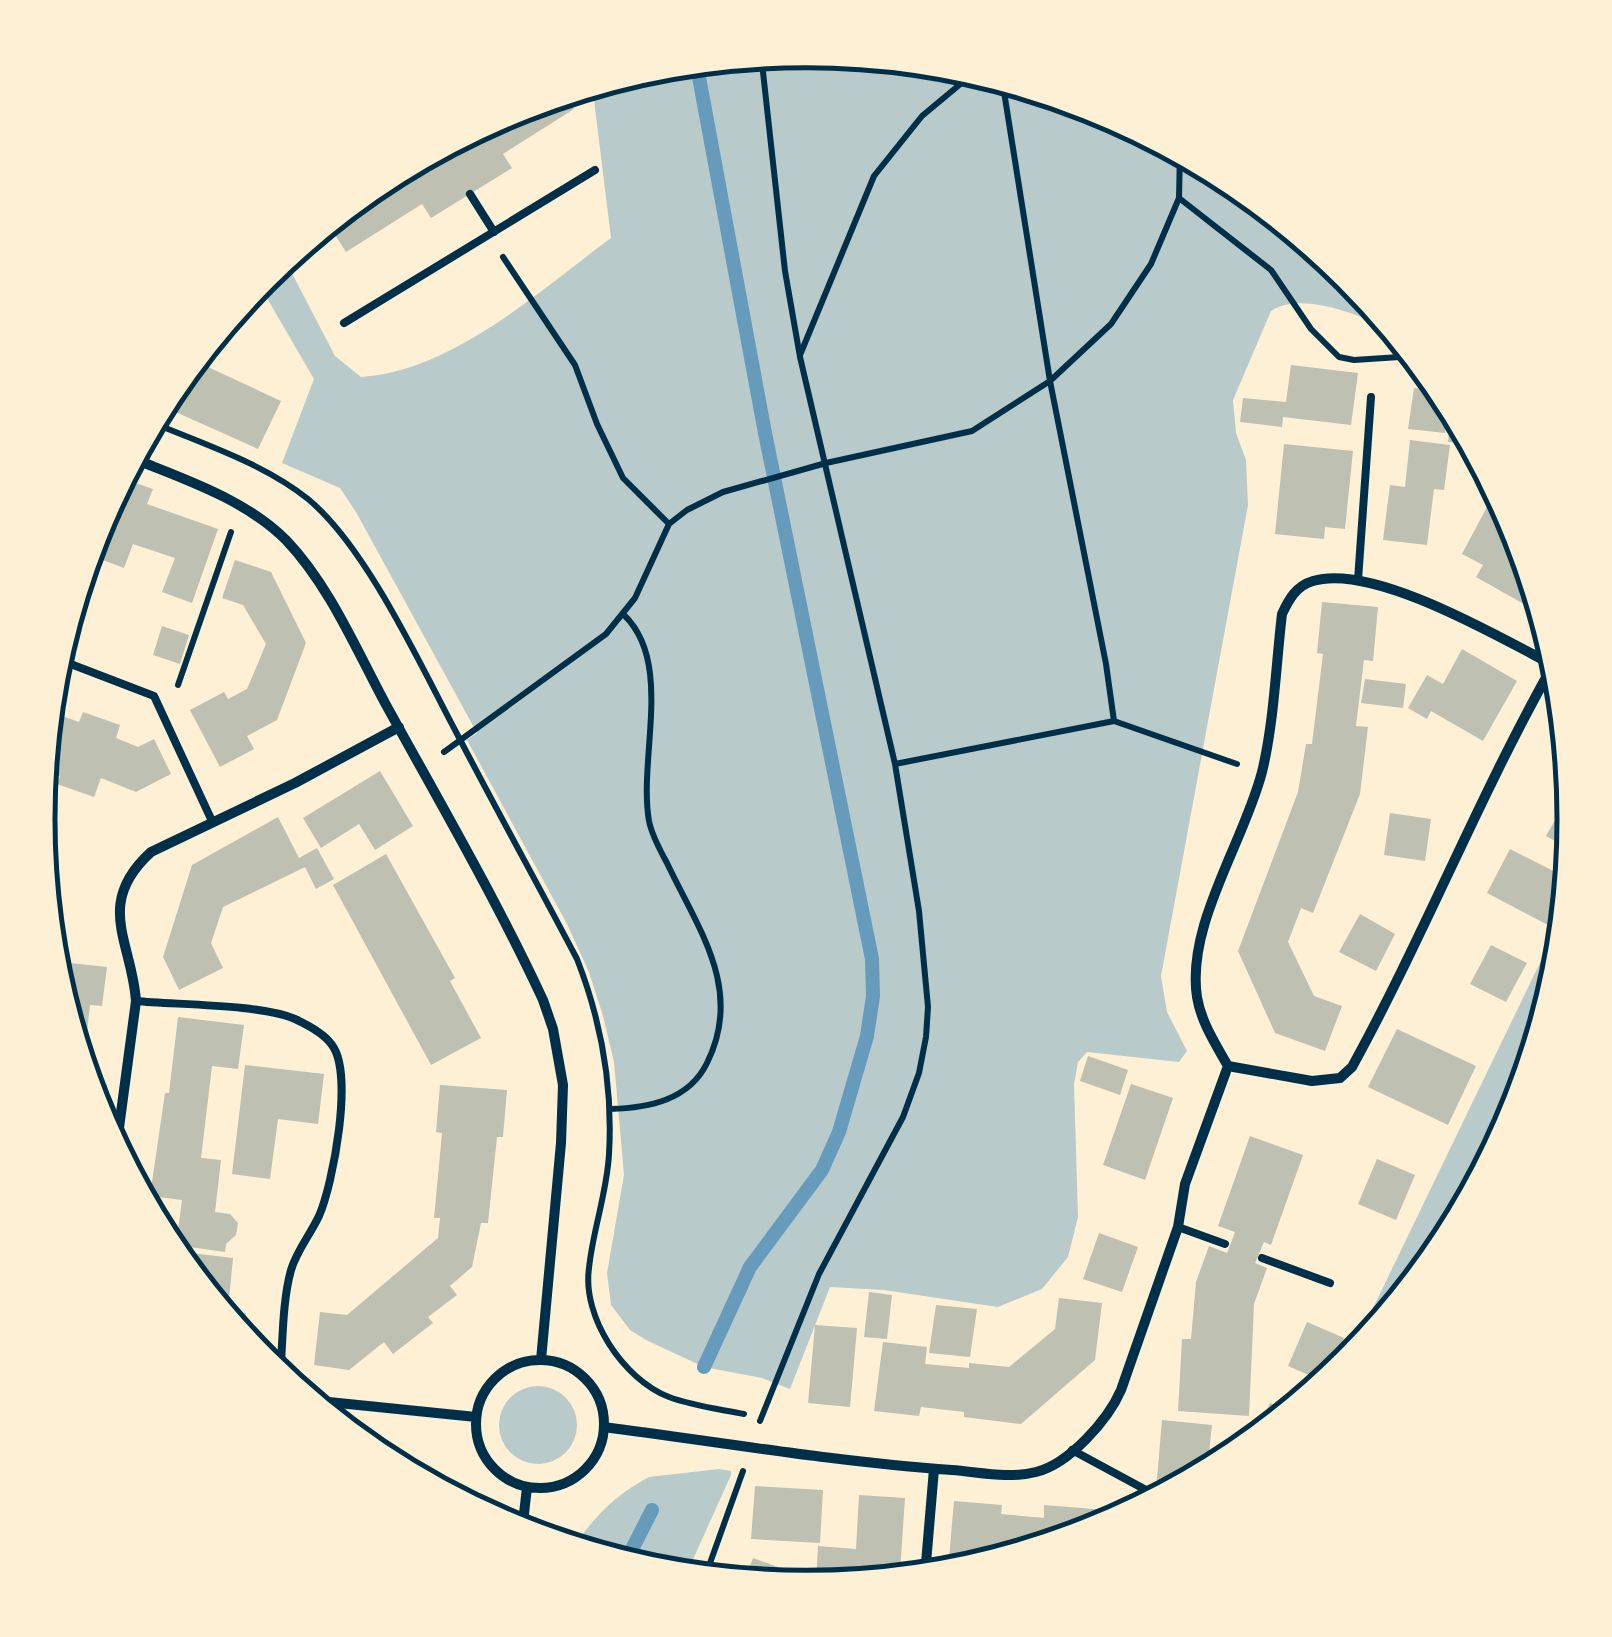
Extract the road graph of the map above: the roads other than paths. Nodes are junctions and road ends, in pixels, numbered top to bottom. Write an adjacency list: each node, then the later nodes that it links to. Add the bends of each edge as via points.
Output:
1 (596, 170): 3 (lane)
2 (470, 194): 3 (lane)
3 (491, 234): 4 (lane)
4 (344, 322)
5 (1371, 397): 7 (lane)
6 (145, 463): 11 (street, via 206,488 287,542 317,580)
7 (1358, 580): 8 (street); 14 (street, via 1316,580 1291,595 1282,614 1262,770 1204,926 1196,966 1204,1021)
8 (1539, 654)
9 (71, 664): 12 (lane, via 154,696)
10 (1544, 681): 14 (street, via 1352,1067 1340,1078 1312,1081)
11 (398, 727): 12 (street); 21 (street, via 536,986 559,1057 562,1143)
12 (212, 821): 13 (street, via 151,852 130,878 119,925)
13 (136, 1002): 15 (street); 20 (lane, via 292,1018 332,1044 340,1060 330,1184 290,1274)
14 (1228, 1066): 16 (street, via 1184,1184)
15 (119, 1121)
16 (1178, 1227): 17 (lane); 25 (street, via 1111,1414)
17 (1225, 1244)
18 (1262, 1258): 19 (lane)
19 (1330, 1283)
20 (282, 1356)
21 (541, 1360): 23 (street, via 498,1376); 24 (street, via 562,1364 593,1388)
22 (335, 1403): 23 (street)
23 (476, 1417): 27 (street, via 476,1436 494,1470)
24 (604, 1428): 26 (street); 27 (street, via 580,1475)
25 (1072, 1450): 26 (street, via 1032,1474); 28 (lane)
26 (934, 1469): 30 (street)
27 (527, 1488): 29 (street)
28 (1144, 1489)
29 (524, 1514)
30 (926, 1559)

